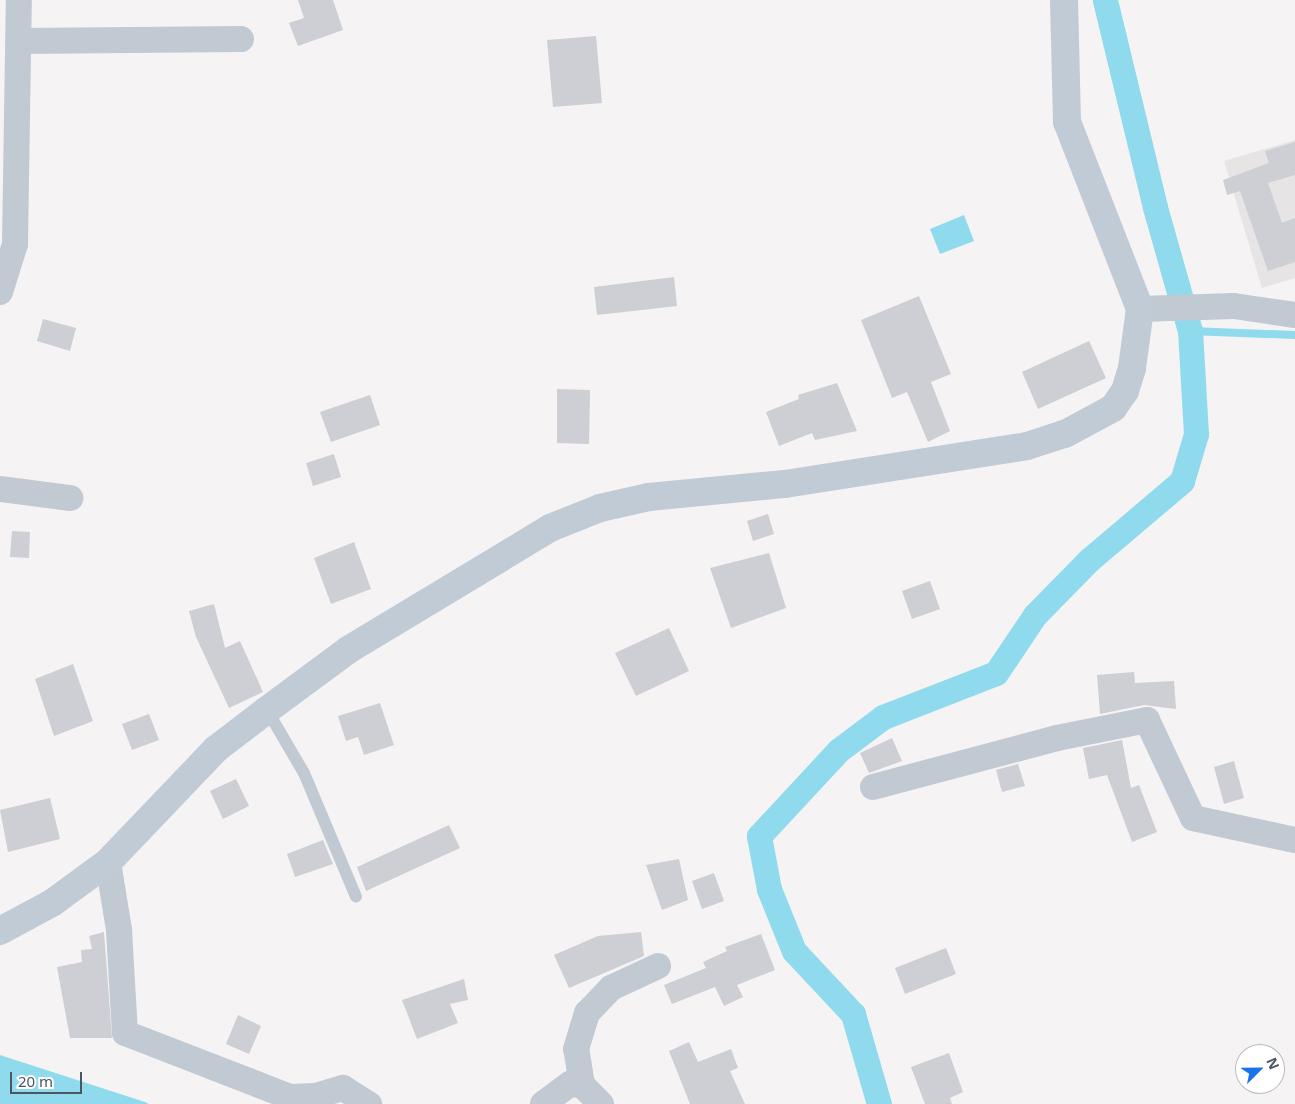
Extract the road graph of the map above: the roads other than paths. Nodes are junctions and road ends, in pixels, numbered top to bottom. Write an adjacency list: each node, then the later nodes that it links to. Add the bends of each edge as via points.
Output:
1 (19, 0): 4 (street)
2 (1064, 0): 6 (main road, via 1067,122)
3 (241, 39): 4 (street)
4 (20, 41): 5 (street, via 16,244)
5 (0, 292)
6 (1152, 309): 7 (street, via 1234,306); 10 (main road, via 1125,391 1112,408 1065,434 1027,446 785,484 649,497 600,508 550,528 348,650)
7 (1295, 314)
8 (0, 489): 9 (street)
9 (70, 498)
10 (267, 710): 13 (main road, via 216,750); 14 (lane, via 304,774)
11 (873, 787): 12 (street, via 1057,738 1147,720 1193,818)
12 (1295, 840)
13 (108, 862): 15 (main road, via 52,904); 18 (street, via 119,930 125,1033 290,1097 316,1096 343,1088)
14 (356, 897)
15 (0, 931)
16 (658, 966): 17 (street, via 611,988 587,1013 576,1049)
17 (582, 1085): 19 (street, via 570,1084); 20 (street)
18 (369, 1104)
19 (542, 1104)
20 (600, 1104)

